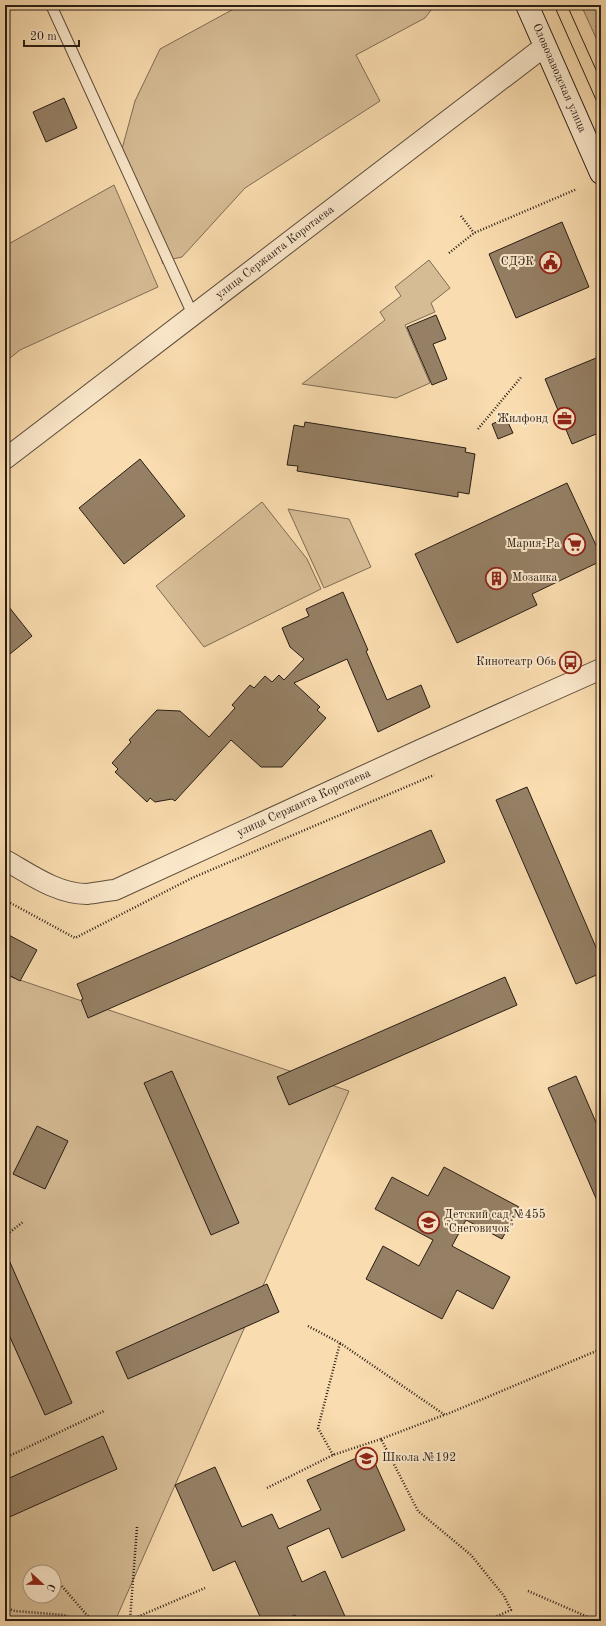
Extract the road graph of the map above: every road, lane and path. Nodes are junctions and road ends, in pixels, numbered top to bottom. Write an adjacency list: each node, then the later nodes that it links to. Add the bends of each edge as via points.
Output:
1 (51, 5): 9 (lane)
2 (527, 5): 3 (street, Оловозаводская улица)
3 (545, 46): 4 (street, Оловозаводская улица); 9 (street, улица Сержанта Коротаева)
4 (601, 174)
5 (577, 189): 7 (path)
6 (461, 216): 7 (path)
7 (474, 233): 8 (path)
8 (448, 253)
9 (193, 315): 12 (street, улица Сержанта Коротаева)
10 (522, 376): 11 (path)
11 (478, 429)
12 (5, 459)
13 (601, 669): 14 (street, улица Сержанта Коротаева, via 114,890 86,894 66,891 43,882)
14 (5, 860)
15 (23, 1222): 16 (path)
16 (5, 1236)
17 (308, 1326): 18 (path)
18 (340, 1343): 21 (path); 23 (path, via 318,1428)
19 (601, 1349): 21 (path)
20 (104, 1411): 24 (path)
21 (445, 1415): 22 (path)
22 (381, 1439): 23 (path); 35 (path, via 418,1511 472,1555 504,1596 511,1610)
23 (333, 1455): 25 (path)
24 (5, 1458)
25 (267, 1488)
26 (137, 1527): 34 (path)
27 (62, 1586): 33 (path)
28 (205, 1588): 34 (path)
29 (528, 1592): 31 (path)
30 (5, 1608): 32 (path, via 64,1615)
31 (588, 1617)
32 (77, 1621)
33 (92, 1621)
34 (130, 1621)
35 (486, 1621)

